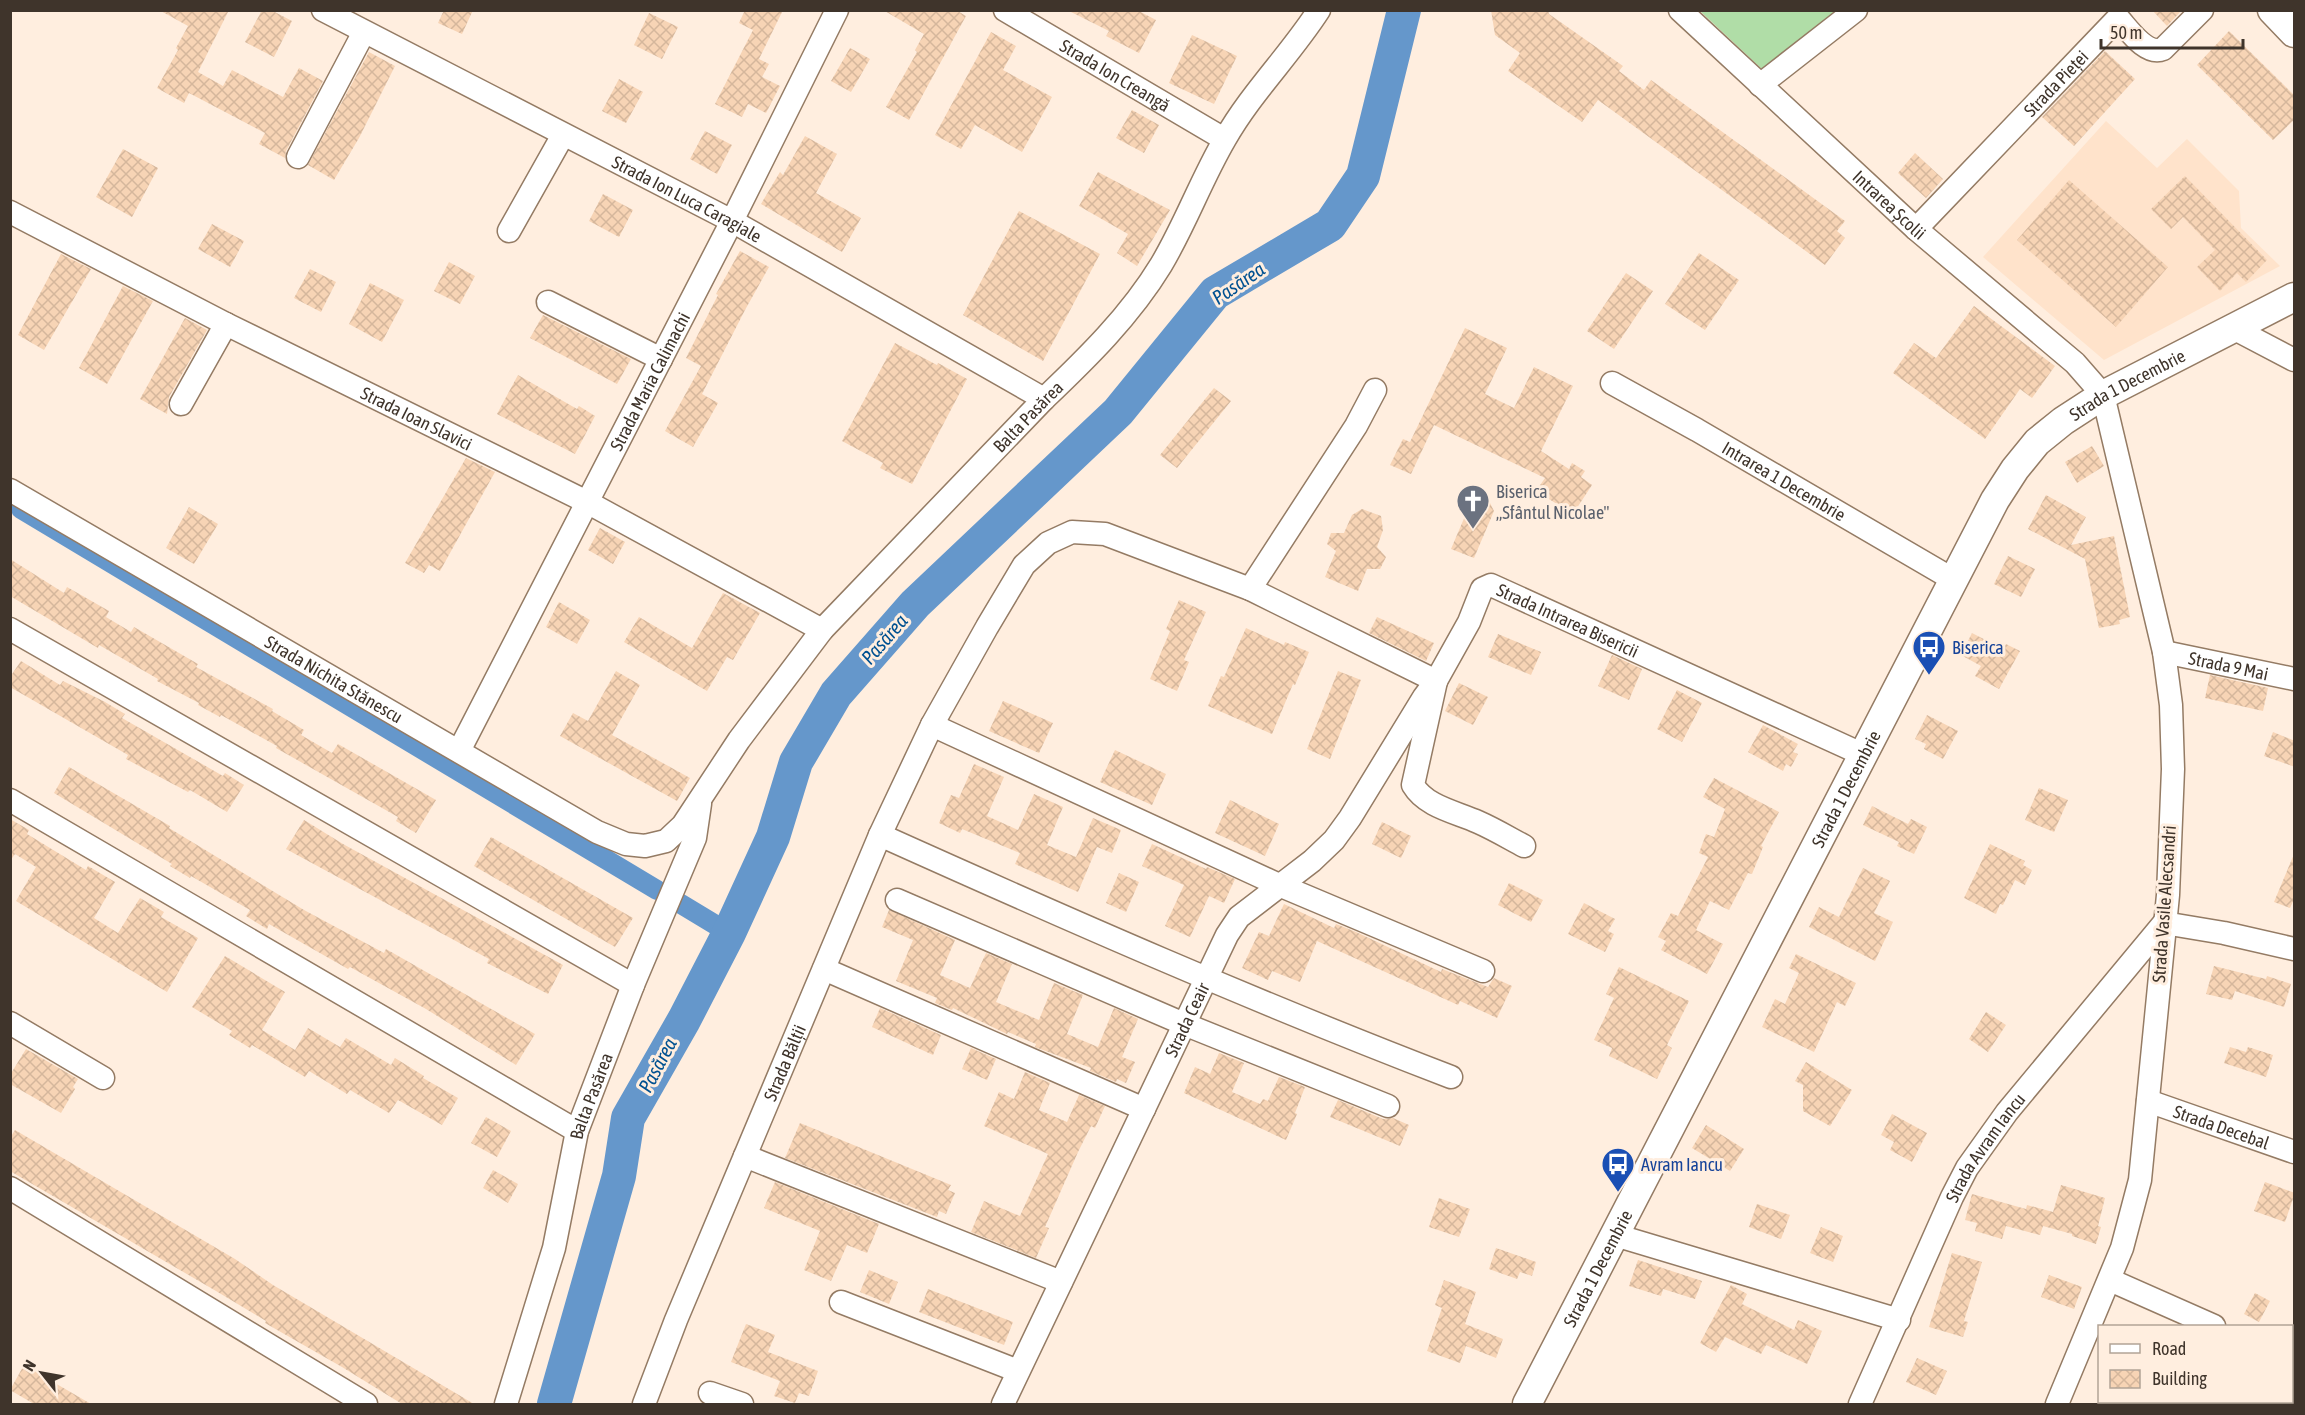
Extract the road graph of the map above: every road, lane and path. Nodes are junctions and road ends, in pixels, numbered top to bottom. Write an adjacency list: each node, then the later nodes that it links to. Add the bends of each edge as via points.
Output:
1 (323, 10): 9 (street, Strada Ion Luca Caragiale)
2 (837, 10): 16 (street, Strada Maria Calimachi)
3 (1005, 10): 13 (street, Strada Ion Creangă)
4 (1319, 10): 13 (street, Balta Pasărea)
5 (1680, 10): 11 (street, Intrarea Școlii)
6 (1856, 10): 11 (street)
7 (2202, 10): 17 (street, Strada Pieței, via 2157,52 2147,48 2118,18)
8 (2272, 10): 10 (main road)
9 (364, 32): 12 (street, Strada Ion Luca Caragiale); 14 (street)
10 (2295, 33)
11 (1760, 85): 17 (street, Intrarea Școlii)
12 (563, 135): 16 (street, Strada Ion Luca Caragiale); 18 (street)
13 (1224, 139): 28 (street, Balta Pasărea, via 1162,264 1137,301)
14 (298, 157)
15 (10, 212): 21 (street, Strada Ioan Slavici)
16 (732, 221): 23 (street, Strada Maria Calimachi); 28 (street, Strada Ion Luca Caragiale)
17 (1916, 229): 27 (street, Intrarea Școlii, via 2075,363)
18 (509, 231)
19 (2295, 297): 22 (main road, Strada 1 Decembrie)
20 (548, 302): 23 (street)
21 (226, 324): 29 (street); 31 (street, Strada Ioan Slavici)
22 (2232, 328): 24 (street); 27 (main road, Strada 1 Decembrie)
23 (661, 359): 31 (street, Strada Maria Calimachi)
24 (2295, 360)
25 (1612, 383): 32 (street, Intrarea 1 Decembrie)
26 (1375, 390): 33 (street, via 1356,426)
27 (2103, 395): 32 (main road, Strada 1 Decembrie, via 2037,442 2015,468); 36 (street, Strada Vasile Alecsandri)
28 (1044, 399): 35 (street, Balta Pasărea)
29 (181, 404)
30 (10, 490): 40 (street, Strada Nichita Stănescu)
31 (587, 502): 35 (street, Strada Ioan Slavici); 40 (street, Strada Maria Calimachi)
32 (1954, 580): 41 (main road, Strada 1 Decembrie)
33 (1250, 589): 38 (street, Strada Bălții); 39 (street, Strada Bălții, via 1106,534 1072,532 1048,543 1024,565)
34 (10, 630): 54 (street)
35 (822, 630): 42 (street, Balta Pasărea, via 739,740)
36 (2164, 651): 37 (street, Strada 9 Mai); 49 (street, Strada Vasile Alecsandri, via 2173,770)
37 (2295, 679)
38 (1436, 681): 41 (street, Strada Intrarea Bisericii, via 1469,622 1482,589 1491,585); 46 (street, Strada Intrarea Bisericii, via 1413,785 1430,802); 47 (street, Strada Ceair, via 1334,840)
39 (932, 726): 44 (street, Strada Bălții); 47 (street)
40 (459, 751): 45 (street, Strada Nichita Stănescu, via 597,832 626,844 645,846)
41 (1864, 755): 66 (main road, Strada 1 Decembrie)
42 (702, 797): 45 (street, Balta Pasărea, via 683,825); 54 (street, Balta Pasărea, via 695,838)
43 (10, 800): 62 (street)
44 (880, 835): 51 (street, Strada Bălții); 53 (street)
45 (666, 841)
46 (1524, 846)
47 (1279, 885): 52 (street); 53 (street, Strada Ceair, via 1239,917)
48 (897, 900): 56 (street)
49 (2164, 923): 50 (street); 59 (street, Strada Vasile Alecsandri); 70 (street, Strada Avram Iancu, via 2007,1112 1967,1168)
50 (2295, 949)
51 (824, 969): 61 (street); 64 (street, Strada Bălții)
52 (1483, 971)
53 (1206, 978): 56 (street, Strada Ceair); 57 (street)
54 (633, 985): 62 (street, Balta Pasărea)
55 (10, 1023): 58 (street)
56 (1184, 1024): 60 (street); 61 (street, Strada Ceair)
57 (1451, 1077)
58 (103, 1078)
59 (2148, 1101): 63 (street, Strada Decebal); 67 (street, Strada Vasile Alecsandri, via 2140,1180)
60 (1388, 1106)
61 (1144, 1109): 68 (street, Strada Ceair)
62 (577, 1131): 75 (street, Balta Pasărea, via 554,1248)
63 (2295, 1152)
64 (745, 1156): 68 (street); 76 (street, Strada Bălții)
65 (10, 1188): 74 (street)
66 (1615, 1235): 70 (street); 79 (main road, Strada 1 Decembrie)
67 (2110, 1280): 71 (street); 81 (street, Strada Vasile Alecsandri)
68 (1061, 1282): 72 (street, Strada Ceair)
69 (841, 1302): 72 (street)
70 (1899, 1320): 80 (street, Strada Avram Iancu)
71 (2212, 1325)
72 (1018, 1371): 78 (street, Strada Ceair)
73 (710, 1393): 77 (street)
74 (366, 1404)
75 (506, 1404)
76 (644, 1404)
77 (742, 1404)
78 (1003, 1404)
79 (1527, 1404)
80 (1860, 1404)
81 (2057, 1404)

